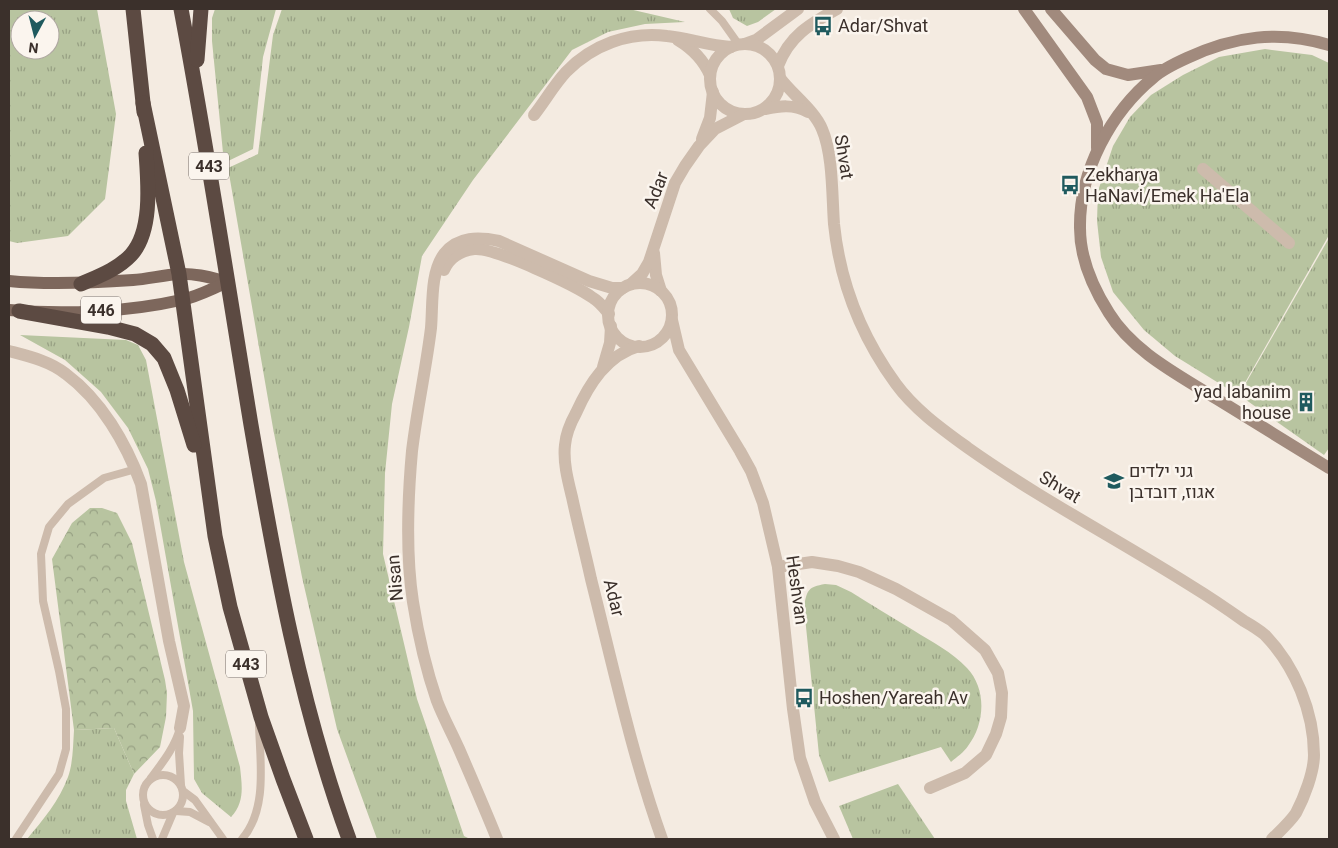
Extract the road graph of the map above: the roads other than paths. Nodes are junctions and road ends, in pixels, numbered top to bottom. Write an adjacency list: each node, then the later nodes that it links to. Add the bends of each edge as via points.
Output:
1 (133, 9): 16 (highway, 443)
2 (182, 9): 21 (highway, 443)
3 (201, 9): 21 (highway, via 196,55)
4 (712, 9): 10 (lane)
5 (798, 9): 10 (street, via 756,40)
6 (837, 9): 13 (street, via 794,37 787,46)
7 (1024, 9): 23 (street, via 1087,97 1097,123)
8 (1051, 9): 12 (street, via 1106,69 1128,75)
9 (674, 37): 10 (street, via 719,47); 14 (street, via 699,56); 19 (street, via 629,37 594,50 566,73)
10 (738, 45): 13 (street, via 761,48 774,59); 14 (street, via 717,58)
11 (1329, 45): 12 (street, via 1307,38 1266,36 1198,53)
12 (1168, 68): 23 (street, via 1153,77 1123,108)
13 (779, 72): 17 (street, via 777,93); 20 (street, Shvat, via 789,90)
14 (710, 75): 15 (street)
15 (712, 92): 18 (street, via 722,105); 22 (street, Adar, via 710,118)
16 (143, 103): 27 (highway, 443); 30 (highway, via 148,186 145,224 140,240 132,254 116,267)
17 (762, 110): 18 (street); 20 (street, Shvat, via 789,106)
18 (744, 114): 22 (street, Adar, via 715,129)
19 (534, 115)
20 (814, 116): 66 (street, Shvat, via 821,125 828,146 837,252 843,275 866,338 898,387 941,428 986,461 1154,562 1264,634 1290,667 1308,708 1314,756 1308,786 1295,814)
21 (202, 121): 29 (highway, 443)
22 (699, 146): 26 (street, Adar, via 675,183)
23 (1097, 153): 42 (street, via 1083,192 1080,229 1088,271 1110,315 1125,334 1159,361)
24 (1203, 169): 25 (street)
25 (1289, 243)
26 (654, 250): 31 (street, Adar, via 642,274); 32 (street, Adar)
27 (179, 274): 29 (main road, 446, via 198,274); 30 (main road, 446); 33 (highway, 443)
28 (9, 281): 30 (main road, 446)
29 (228, 282): 33 (main road, 446); 62 (highway, 443, via 272,551 308,711)
30 (81, 284)
31 (627, 286): 32 (street, via 648,284); 34 (street, Nisan, via 612,288 589,282 499,241 472,238 449,248 443,256 435,278); 36 (street, via 611,303)
32 (661, 291): 37 (street, via 670,303)
33 (183, 300): 35 (main road, 446, via 89,311); 44 (highway, 443)
34 (433, 301): 36 (street, Nisan, via 451,258 473,249 485,250 502,254 576,288 594,299); 63 (street, Nisan, via 412,452 410,578 437,701)
35 (14, 310): 44 (highway, via 117,329 152,344 164,358 177,390)
36 (610, 320): 38 (street, via 619,338 632,345); 41 (street, Adar, via 610,343)
37 (672, 320): 38 (street, via 661,339); 40 (street, Heshvan)
38 (646, 345): 40 (street, via 674,352); 41 (street, Adar, via 622,353)
39 (9, 351): 43 (street, via 66,373 105,413)
40 (684, 359): 45 (street, Heshvan, via 751,471 763,504)
41 (602, 370): 64 (street, Adar, via 586,390 570,425 565,445 567,475 642,777)
42 (1329, 468)
43 (136, 469): 47 (street, via 184,706); 55 (lane, via 104,478 68,504 49,527 40,554 43,601 66,708 66,749 59,774)
44 (207, 484): 46 (highway, 443, via 230,608)
45 (778, 567): 50 (street, via 812,562 858,572 896,589 950,620 985,650 998,673 1002,693 996,734 986,755 965,773); 65 (street, Heshvan, via 800,758 812,795)
46 (258, 706): 54 (lane, via 260,783); 61 (highway, 443)
47 (180, 728): 48 (lane, via 166,759); 49 (lane)
48 (151, 778): 49 (lane, via 164,774 171,776); 51 (lane, via 143,789)
49 (182, 788): 52 (lane, via 182,802); 53 (lane)
50 (930, 788)
51 (144, 802): 52 (lane, via 153,813 166,815); 56 (lane)
52 (174, 812): 53 (lane, via 190,812); 57 (lane)
53 (213, 824): 58 (lane)
54 (250, 830): 59 (lane); 60 (lane)
55 (16, 839)
56 (153, 839)
57 (162, 839)
58 (223, 839)
59 (242, 839)
60 (253, 839)
61 (306, 839)
62 (349, 839)
63 (497, 839)
64 (662, 839)
65 (834, 839)
66 (1272, 839)

